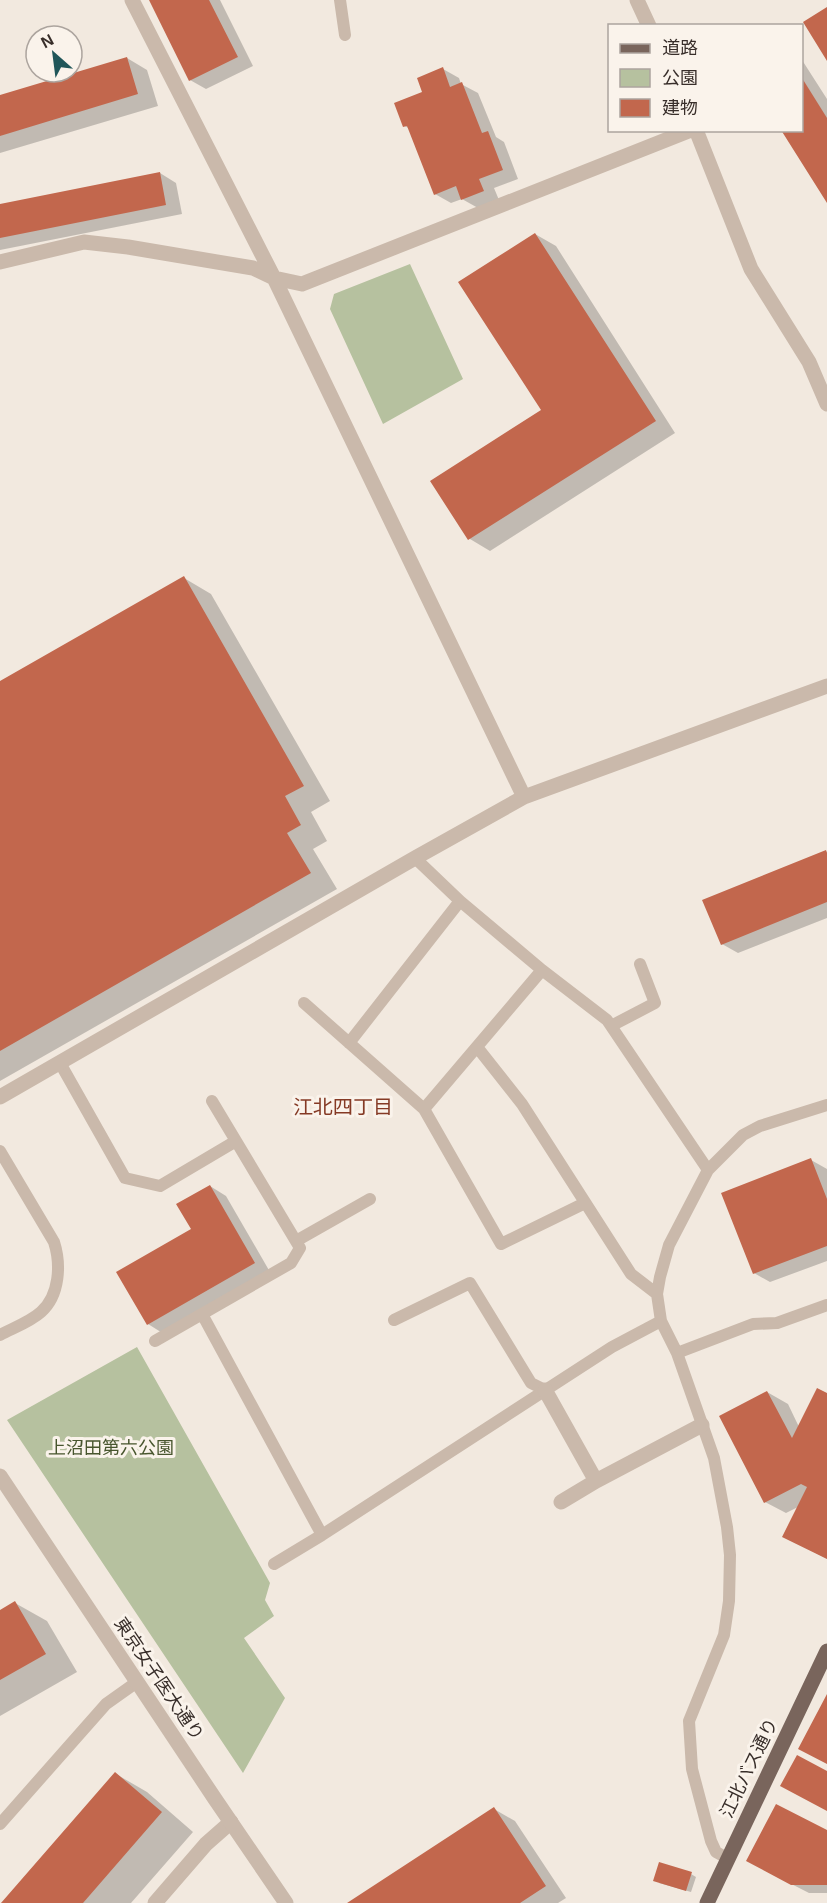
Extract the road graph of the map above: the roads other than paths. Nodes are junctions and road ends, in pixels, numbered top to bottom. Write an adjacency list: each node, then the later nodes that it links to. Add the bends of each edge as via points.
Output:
1 (132, 0): 9 (street)
2 (340, 0): 5 (lane)
3 (637, 0): 4 (street)
4 (648, 24)
5 (345, 35)
6 (686, 132): 9 (street, via 302,284)
7 (697, 132): 10 (street, via 751,269 809,362)
8 (0, 262): 9 (street, via 84,242 253,268)
9 (274, 279): 12 (street)
10 (827, 404)
11 (827, 686): 12 (street)
12 (524, 797): 13 (street)
13 (415, 858): 14 (lane); 21 (street)
14 (460, 901): 16 (lane); 19 (lane)
15 (640, 964): 18 (lane, via 655,1002)
16 (542, 970): 18 (lane); 20 (lane)
17 (304, 1003): 19 (lane)
18 (611, 1026): 28 (lane)
19 (349, 1043): 25 (lane)
20 (477, 1047): 25 (lane); 30 (lane, via 522,1104)
21 (60, 1063): 22 (street); 26 (lane, via 125,1178 160,1186)
22 (0, 1097)
23 (212, 1101): 26 (lane)
24 (827, 1105): 28 (lane, via 743,1135)
25 (424, 1109): 30 (lane, via 501,1244)
26 (236, 1141): 31 (lane)
27 (0, 1151): 37 (lane, via 54,1242 59,1268 48,1304 40,1313)
28 (708, 1170): 32 (lane, via 669,1245)
29 (370, 1199): 31 (lane)
30 (585, 1203): 32 (lane, via 631,1274)
31 (296, 1241): 34 (lane, via 300,1248 291,1263)
32 (657, 1294): 36 (lane)
33 (827, 1305): 39 (lane, via 777,1323 753,1324)
34 (202, 1314): 38 (lane); 45 (lane)
35 (394, 1320): 40 (lane, via 470,1283 531,1383)
36 (661, 1321): 39 (lane); 40 (lane)
37 (0, 1335)
38 (155, 1341)
39 (677, 1353): 41 (lane)
40 (545, 1390): 43 (street); 45 (lane)
41 (702, 1425): 43 (street); 51 (lane, via 714,1458 727,1527 729,1601 724,1635 689,1721 692,1769 711,1840 716,1852)
42 (0, 1476): 48 (street, 東京女子医大通り)
43 (596, 1481): 44 (street)
44 (561, 1502)
45 (322, 1535): 46 (lane)
46 (274, 1564)
47 (827, 1651): 51 (main road, 江北バス通り)
48 (137, 1682): 49 (street, 東京女子医大通り); 50 (lane, via 106,1704)
49 (231, 1822): 52 (street, via 206,1844); 53 (street, 東京女子医大通り)
50 (0, 1824)
51 (727, 1858): 54 (main road, 江北バス通り)
52 (155, 1903)
53 (286, 1903)
54 (707, 1903)

